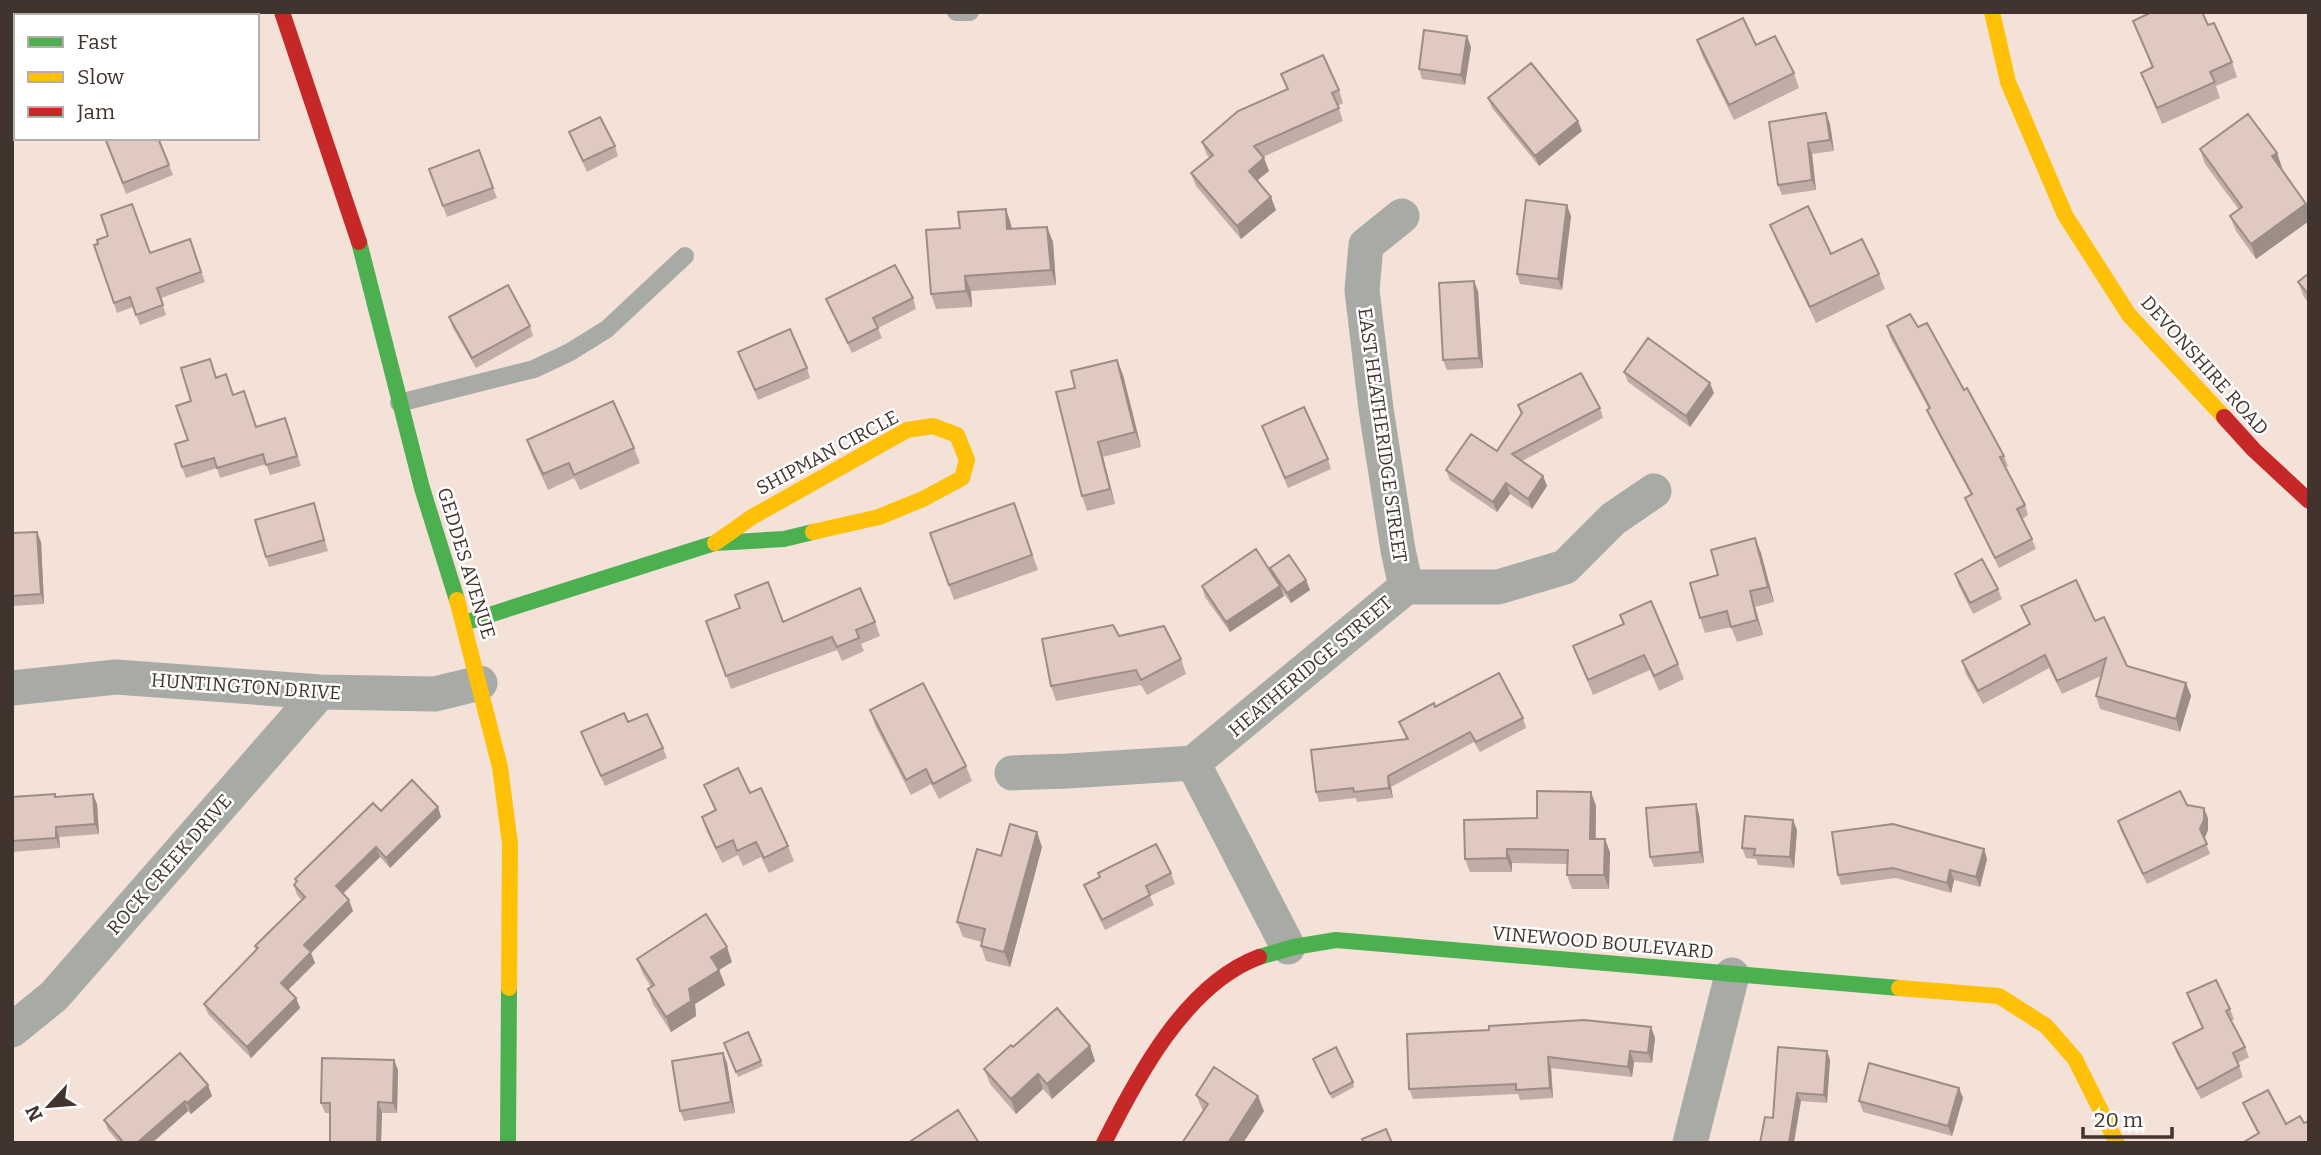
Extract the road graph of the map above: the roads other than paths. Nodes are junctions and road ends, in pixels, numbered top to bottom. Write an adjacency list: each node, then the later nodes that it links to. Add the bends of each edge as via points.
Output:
1 (282, 12): 7 (street, GEDDES AVENUE, via 356,230)
2 (956, 12): 3 (lane)
3 (970, 12)
4 (1992, 12): 9 (street, DEVONSHIRE ROAD, via 2008,82 2065,215 2093,260 2129,314 2254,450)
5 (1402, 216): 11 (street, EAST HEATHERIDGE STREET, via 1366,245 1362,290)
6 (685, 256): 7 (lane, via 607,328 570,352 534,369)
7 (399, 403): 12 (street, GEDDES AVENUE)
8 (1654, 491): 11 (street, HEATHERIDGE STREET, via 1613,519 1564,567 1498,587)
9 (2309, 501)
10 (715, 543): 10 (street, SHIPMAN CIRCLE, via 784,539 879,517 962,478 967,460 957,435 933,426 907,430 752,517); 12 (street, SHIPMAN CIRCLE)
11 (1406, 587): 16 (street, HEATHERIDGE STREET)
12 (464, 623): 13 (street, GEDDES AVENUE)
13 (480, 683): 15 (street, HUNTINGTON DRIVE, via 435,694); 21 (street, GEDDES AVENUE, via 500,767 510,844)
14 (12, 688): 15 (street, HUNTINGTON DRIVE, via 116,677)
15 (320, 691): 20 (street, ROCK CREEK DRIVE, via 54,996)
16 (1193, 763): 17 (street); 18 (street)
17 (1012, 773)
18 (1289, 947): 19 (street, VINEWOOD BOULEVARD, via 1336,940); 22 (street, VINEWOOD BOULEVARD, via 1250,960 1219,980 1188,1009 1125,1097)
19 (1732, 975): 23 (street); 24 (street, VINEWOOD BOULEVARD, via 1999,996 2046,1026 2075,1059)
20 (12, 1030)
21 (508, 1143)
22 (1104, 1143)
23 (1690, 1143)
24 (2117, 1143)

